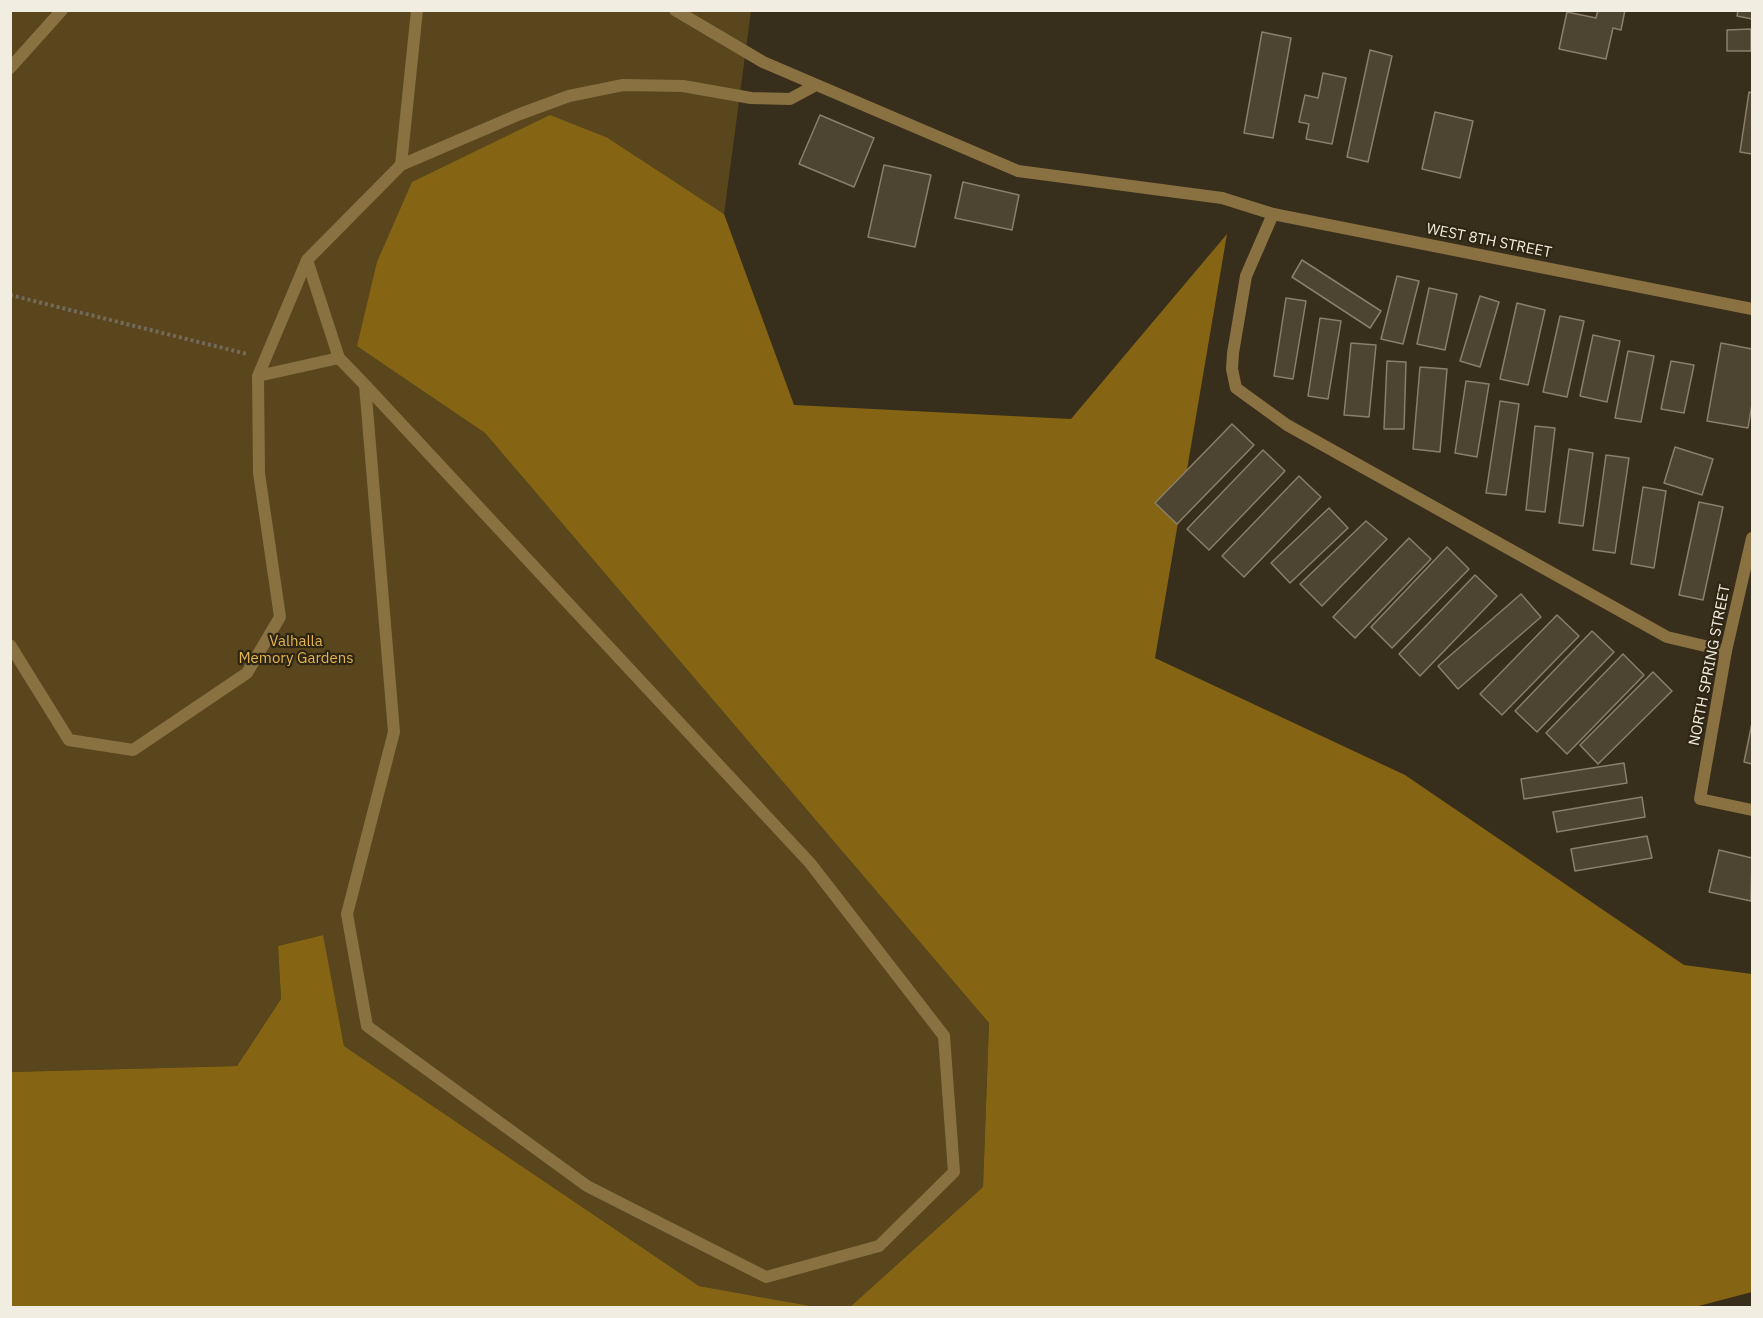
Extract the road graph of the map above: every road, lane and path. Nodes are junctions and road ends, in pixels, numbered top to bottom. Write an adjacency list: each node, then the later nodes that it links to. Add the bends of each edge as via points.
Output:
1 (62, 10): 4 (street)
2 (417, 10): 6 (street)
3 (675, 10): 5 (street, WEST 8TH STREET, via 763,62)
4 (10, 68)
5 (816, 85): 6 (street, via 790,99 751,98 683,86 623,86 569,96); 7 (street, WEST 8TH STREET, via 1018,171 1222,198)
6 (401, 165): 8 (street)
7 (1273, 214): 10 (street, WEST 8TH STREET); 17 (street, via 1246,276 1233,353 1236,388 1287,425 1667,637)
8 (307, 260): 11 (street); 12 (street)
9 (10, 295): 12 (path)
10 (1752, 309)
11 (339, 358): 13 (street); 14 (street)
12 (265, 359): 13 (street)
13 (258, 376): 16 (street, via 259,472 280,617 247,673 133,750 69,740)
14 (365, 385): 14 (street, via 810,863 944,1035 954,1172 879,1246 766,1277 587,1185 367,1026 347,914 394,732)
15 (1752, 538): 17 (street, NORTH SPRING STREET)
16 (10, 645)
17 (1726, 651): 18 (street, NORTH SPRING STREET, via 1700,799)
18 (1752, 810)

